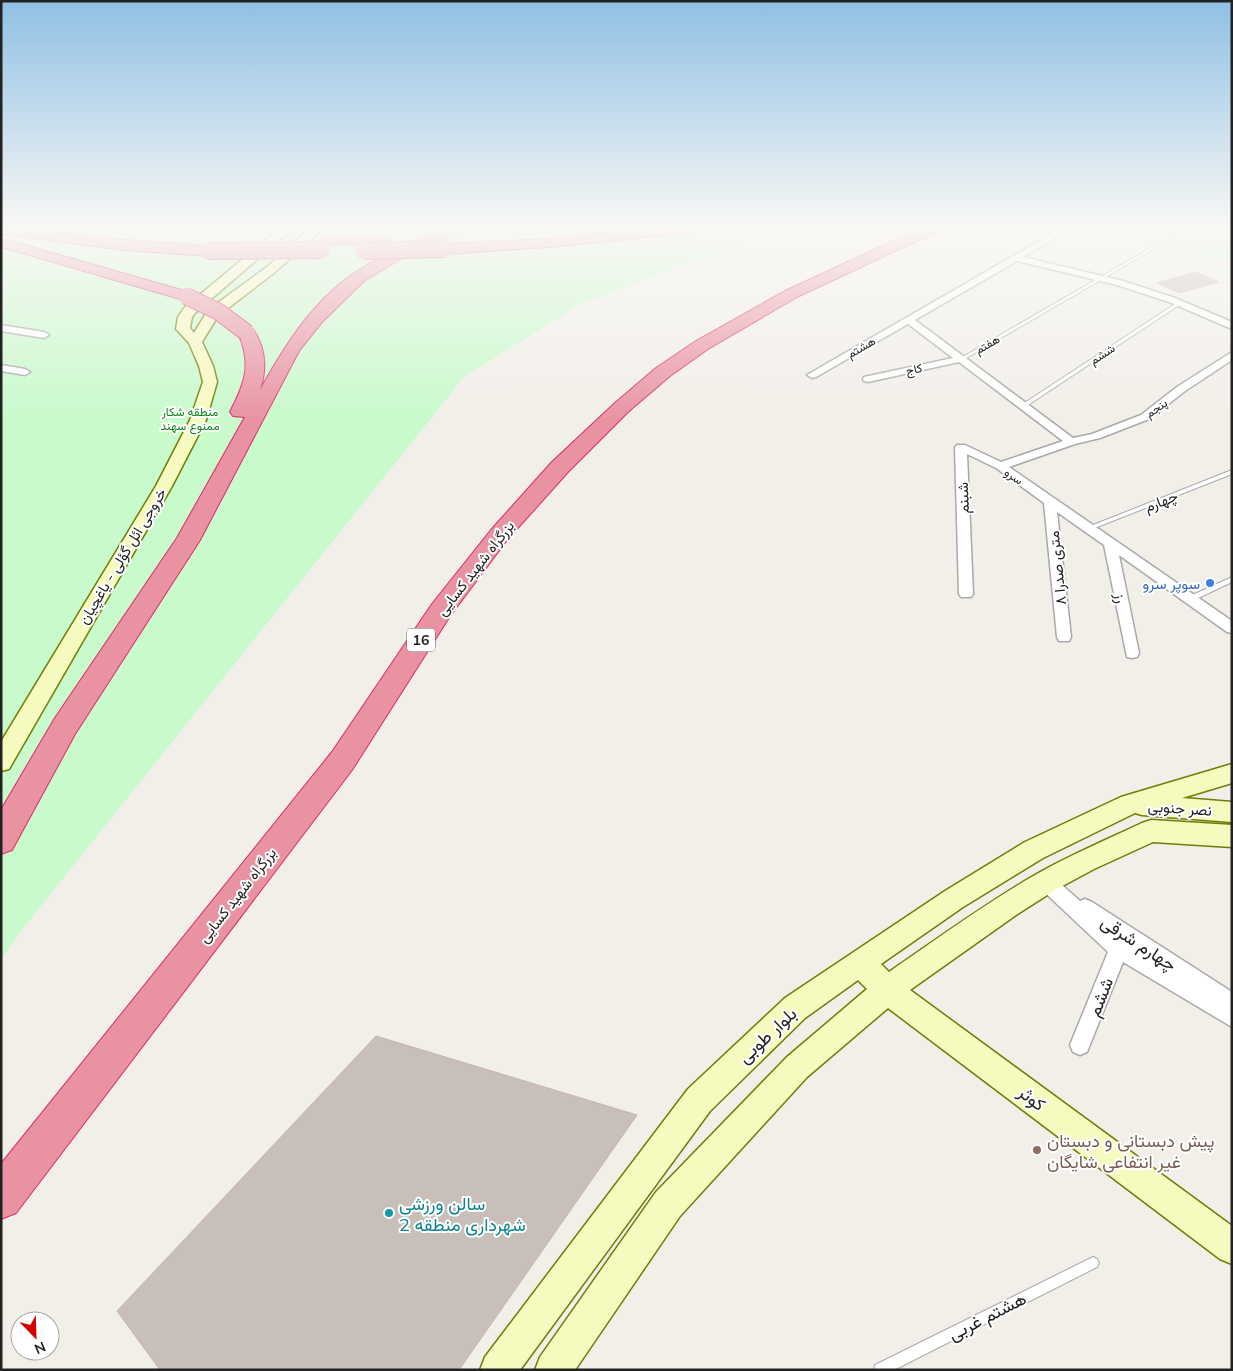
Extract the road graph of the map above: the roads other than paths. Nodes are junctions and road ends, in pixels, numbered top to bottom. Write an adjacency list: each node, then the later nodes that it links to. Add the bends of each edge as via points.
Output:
1 (175, 293): 31 (highway, bridge, via 215,308 234,320 254,346 257,366 251,390 174,535)
2 (210, 293): 14 (main road, خروجی ائل گؤلی - یاغچیان, via 185,317 183,329)
3 (240, 293): 14 (main road, via 212,313)
4 (341, 293): 31 (highway, via 291,350 188,540)
5 (793, 293): 48 (highway, بزرگراه شهید کسایی / 16, via 702,345 663,372 560,467 499,535 441,610 342,761)
6 (954, 293): 10 (street, هشتم)
7 (1076, 293): 16 (lane, هفتم)
8 (1150, 293): 9 (street)
9 (1176, 301): 11 (street); 21 (lane, ششم)
10 (908, 319): 16 (street); 19 (street, هشتم)
11 (1232, 326)
12 (1, 328): 13 (street)
13 (44, 335)
14 (195, 342): 35 (main road, خروجی ائل گؤلی - یاغچیان, via 210,382 198,420 164,486)
15 (1232, 355): 22 (street, پنجم, via 1145,417)
16 (961, 359): 20 (street, کاج); 21 (street)
17 (1, 368): 18 (street)
18 (25, 372)
19 (812, 375)
20 (868, 379)
21 (1023, 406): 22 (street)
22 (1071, 442): 23 (street, سرو)
23 (1000, 466): 25 (street, سرو); 29 (street, شبنم, via 961,447)
24 (1232, 472): 26 (lane, چهارم)
25 (1050, 499): 26 (street, سرو); 33 (street, ۸ متری صدرا)
26 (1090, 528): 27 (street, سرو)
27 (1110, 542): 30 (street, سرو); 34 (street, رز)
28 (1232, 579): 30 (lane)
29 (966, 594)
30 (1190, 599): 32 (street, سرو)
31 (146, 600): 40 (highway, via 65,726)
32 (1232, 628)
33 (1064, 636)
34 (1132, 653)
35 (1, 762)
36 (1232, 773): 37 (main road, بلوار طوبی)
37 (1129, 804): 38 (main road, نصر جنوبی); 43 (main road, بلوار طوبی, via 1034,850)
38 (1232, 812)
39 (1232, 836): 41 (main road, نصر جنوبی, via 1151,831)
40 (1, 840)
41 (1046, 882): 42 (street); 44 (main road); 45 (street, چهارم شرقی)
42 (1119, 949): 46 (street); 47 (street, ششم)
43 (860, 962): 44 (main road, کوثر); 51 (main road, بلوار طوبی, via 795,1008 699,1100)
44 (887, 990): 49 (main road, کوثر); 52 (main road, via 797,1067 668,1204)
45 (1232, 1004)
46 (1232, 1017)
47 (1080, 1045)
48 (11, 1185)
49 (1232, 1247)
50 (1093, 1263): 53 (lane, هشتم غربی)
51 (498, 1370)
52 (553, 1370)
53 (880, 1370)

